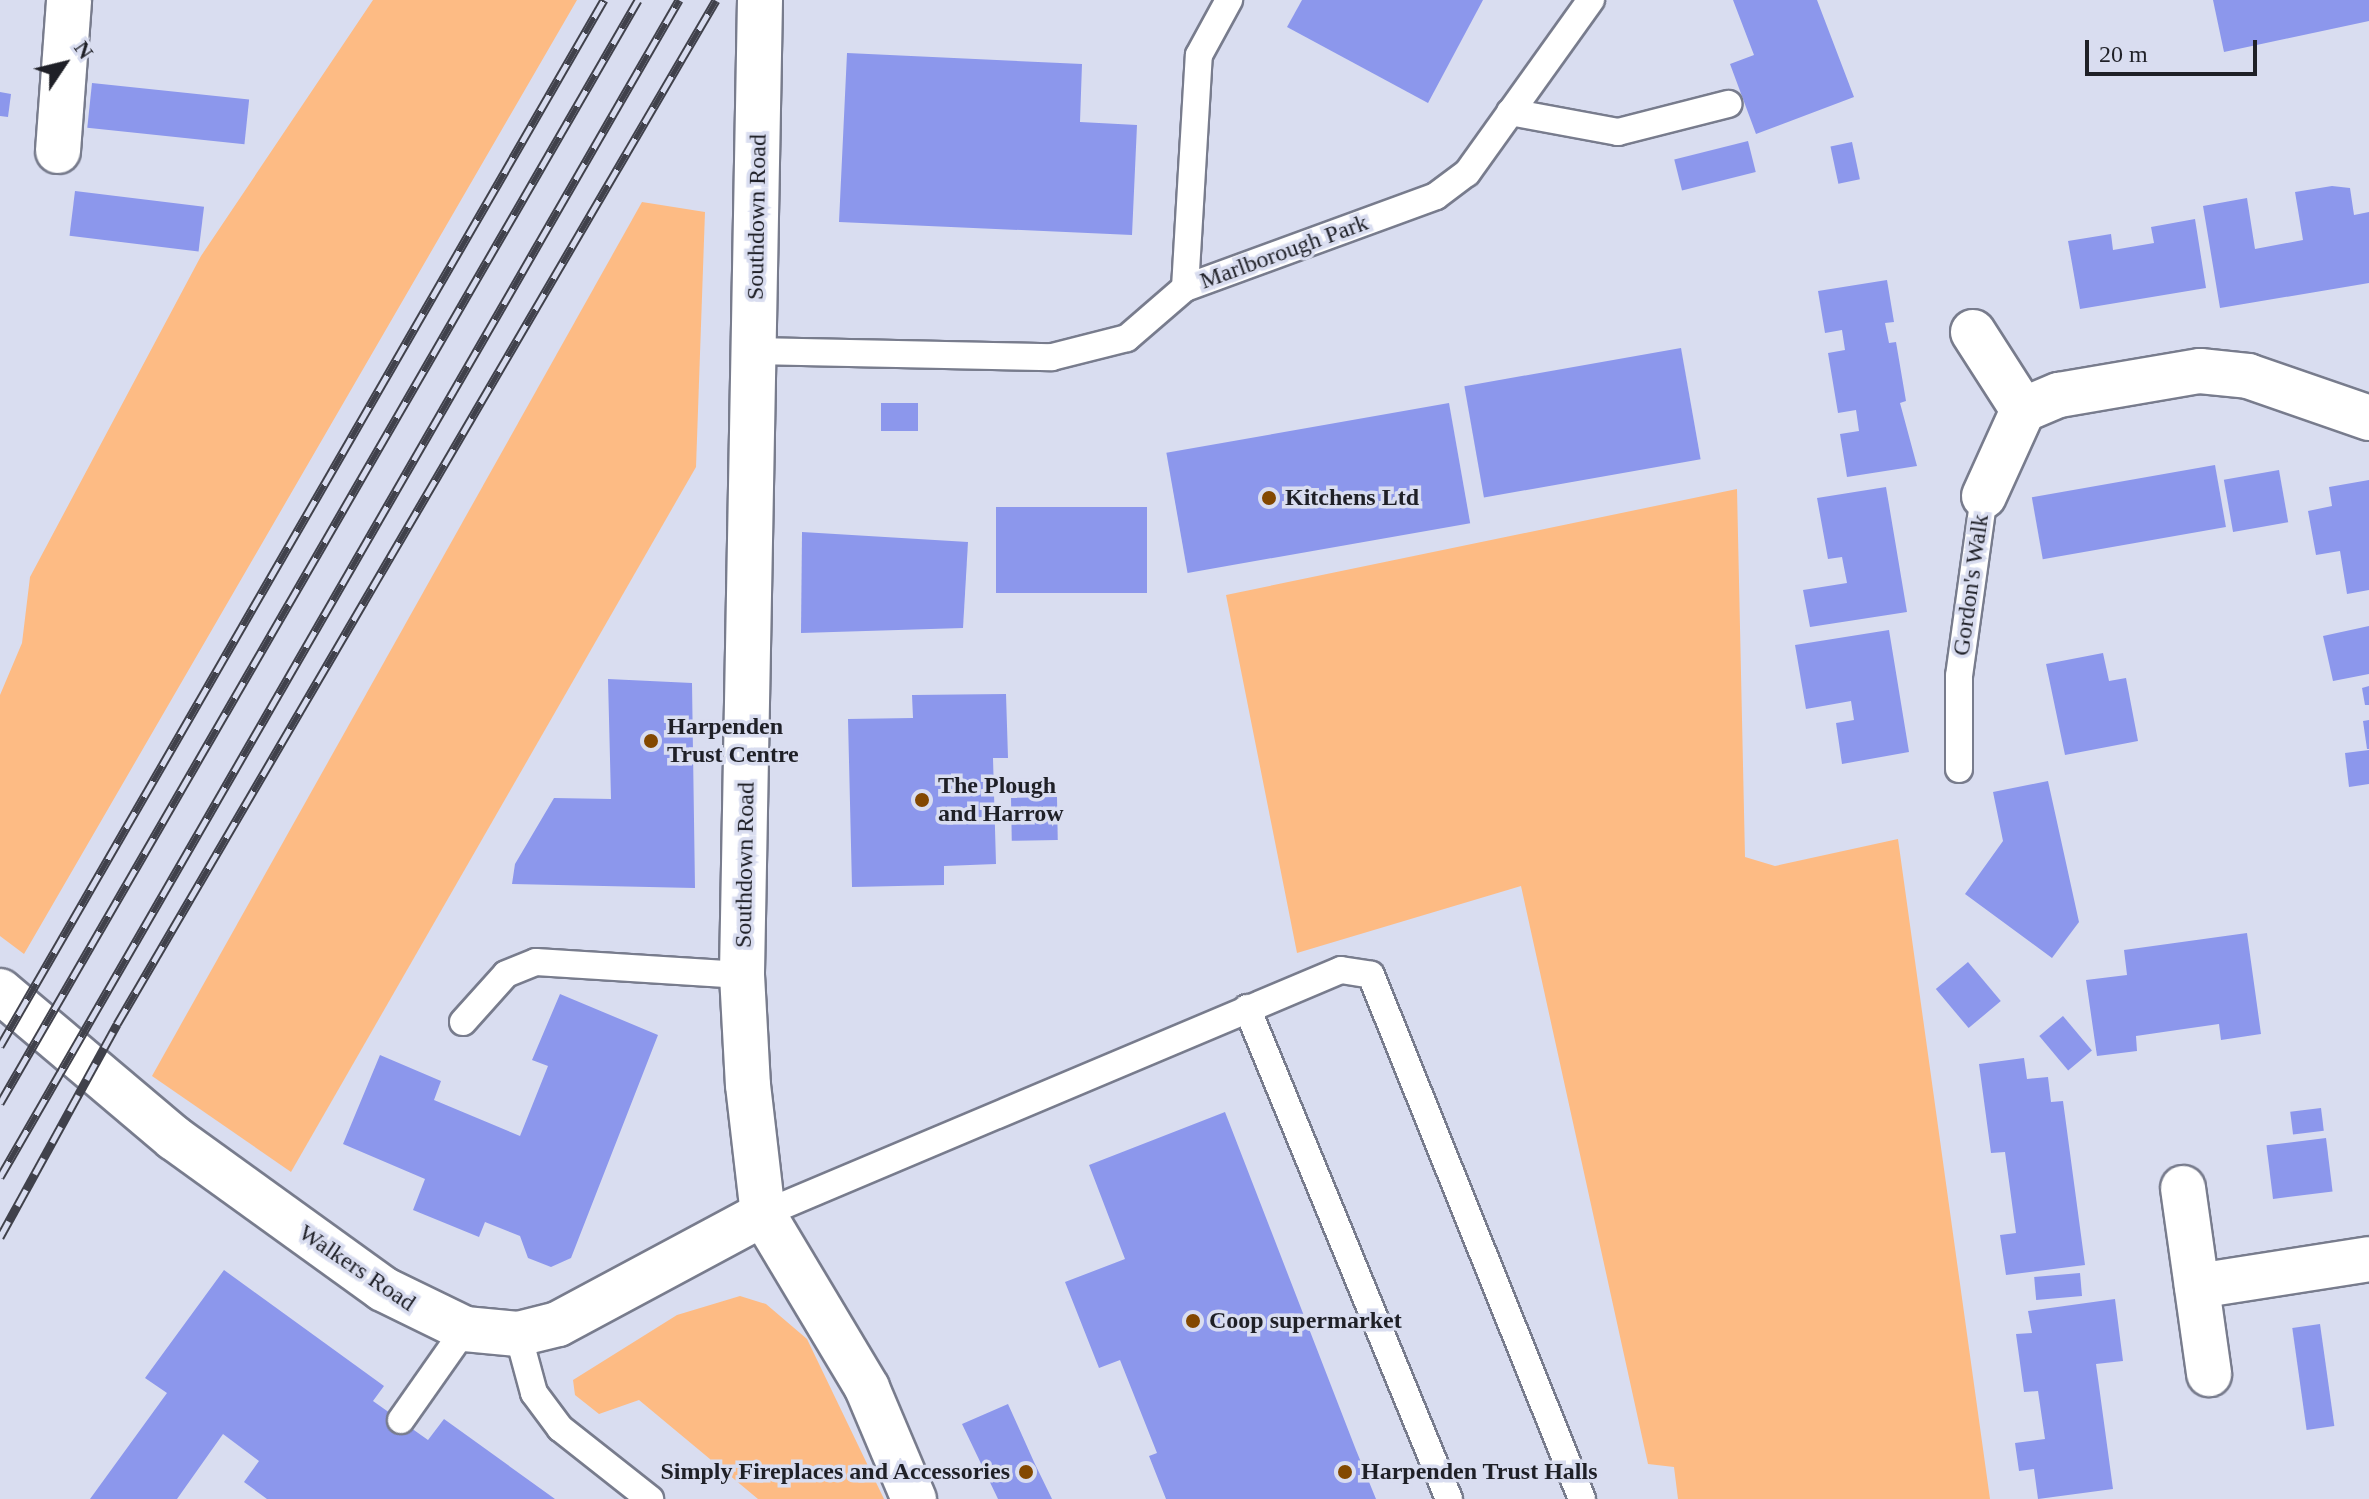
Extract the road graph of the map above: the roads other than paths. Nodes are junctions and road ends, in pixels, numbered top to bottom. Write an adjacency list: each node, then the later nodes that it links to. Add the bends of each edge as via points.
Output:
1 (69, 0): 7 (street)
2 (760, 0): 10 (street, Southdown Road)
3 (1229, 0): 8 (lane, via 1199,55)
4 (1591, 0): 6 (lane, Marlborough Park)
5 (1728, 104): 6 (lane, via 1618,132)
6 (1510, 112): 8 (lane, Marlborough Park, via 1467,173 1436,196)
7 (58, 151)
8 (1185, 288): 10 (lane, Marlborough Park, via 1127,338 1052,357)
9 (1973, 332): 11 (street)
10 (754, 351): 15 (street, Southdown Road)
11 (2023, 410): 12 (street, via 2059,395 2200,371 2248,376); 13 (street, Gordon's Walk)
12 (2369, 418)
13 (1984, 496): 14 (lane, Gordon's Walk, via 1959,676)
14 (1959, 769)
15 (742, 975): 18 (lane, via 536,962 506,974); 20 (street, Southdown Road)
16 (0, 991): 23 (street, Walkers Road, via 174,1138 383,1289)
17 (1247, 1008): 20 (lane); 29 (lane); 30 (lane, via 1341,970 1371,975)
18 (463, 1022)
19 (2183, 1188): 22 (street)
20 (763, 1214): 24 (street, Walkers Road, via 558,1324); 28 (street, Southdown Road, via 867,1388)
21 (2369, 1259): 22 (street)
22 (2197, 1286): 25 (street)
23 (465, 1329): 24 (street, Walkers Road); 26 (lane)
24 (518, 1334): 27 (lane, via 534,1393 560,1428)
25 (2209, 1374)
26 (401, 1420)
27 (650, 1499)
28 (914, 1499)
29 (1449, 1499)
30 (1582, 1499)

